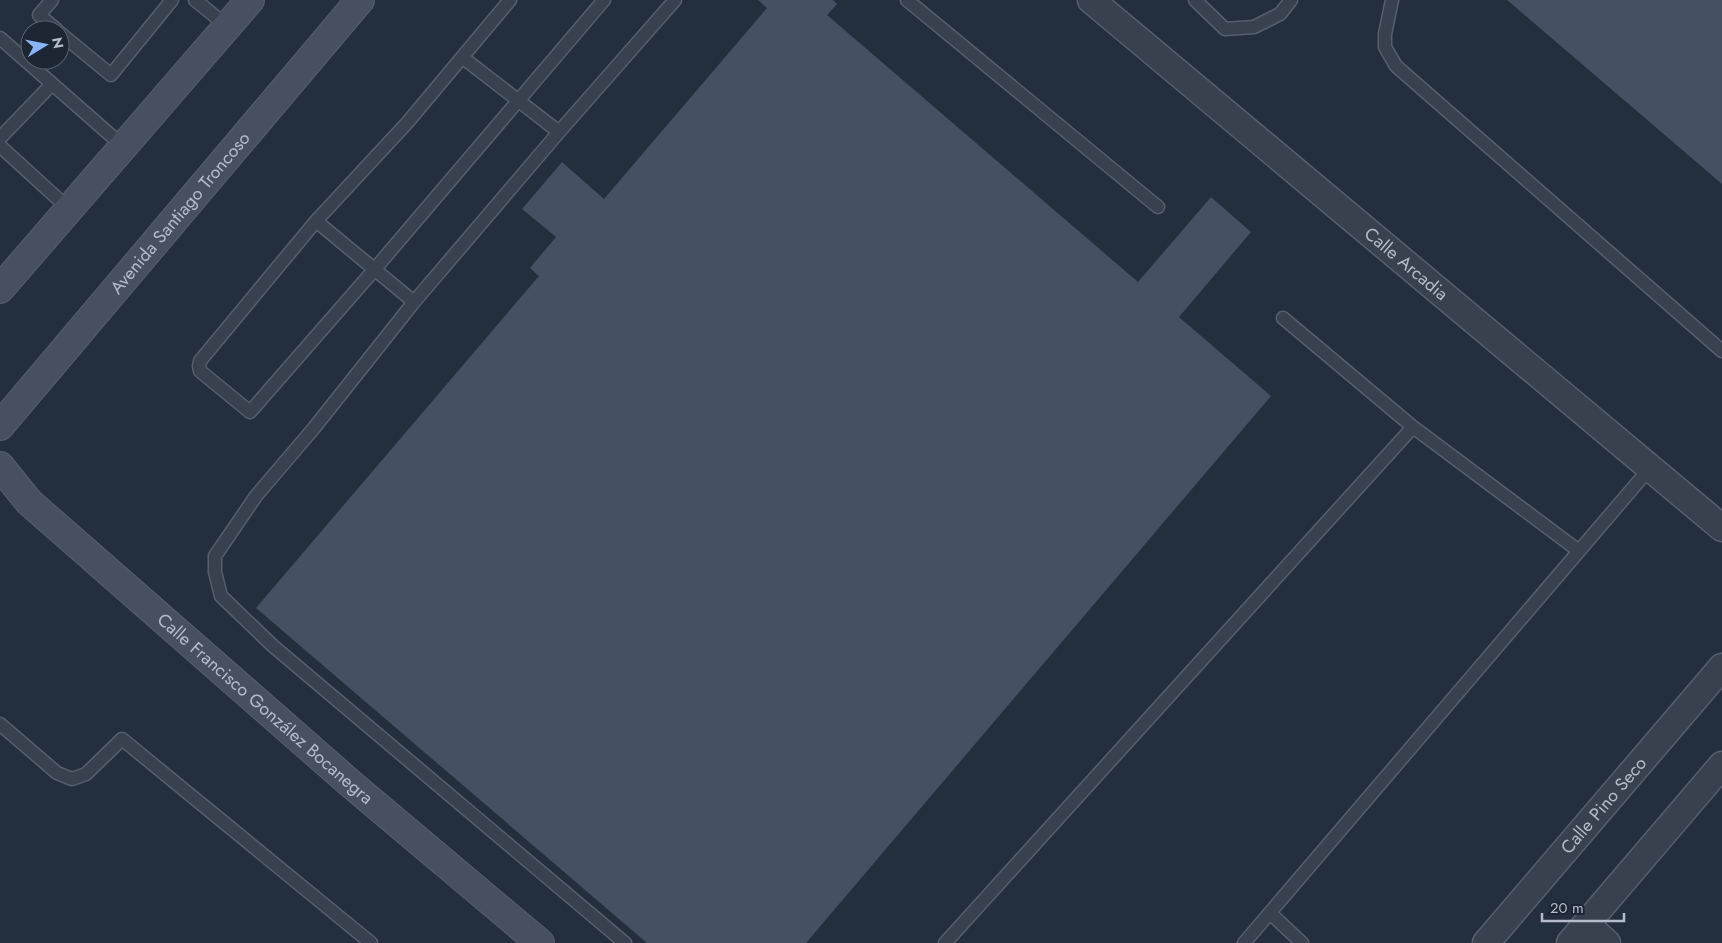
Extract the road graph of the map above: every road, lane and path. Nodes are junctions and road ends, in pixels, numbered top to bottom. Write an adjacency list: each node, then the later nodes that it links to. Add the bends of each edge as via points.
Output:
1 (52, 0): 14 (lane, via 39,15)
2 (172, 0): 17 (lane, via 111,75)
3 (195, 0): 15 (lane)
4 (250, 0): 15 (main road)
5 (360, 0): 33 (main road, Avenida Santiago Troncoso)
6 (510, 0): 18 (lane)
7 (604, 0): 20 (lane)
8 (675, 0): 21 (lane)
9 (907, 0): 25 (lane)
10 (1091, 0): 36 (street, Calle Arcadia)
11 (1195, 0): 12 (lane, via 1225,29 1254,27 1280,14)
12 (1291, 0)
13 (1392, 0): 32 (lane, via 1385,47 1396,66)
14 (45, 20)
15 (227, 26): 24 (main road)
16 (0, 38): 19 (lane)
17 (70, 40)
18 (462, 56): 20 (lane); 27 (lane, via 407,123)
19 (52, 84): 22 (lane); 24 (lane)
20 (518, 100): 21 (lane); 28 (lane)
21 (559, 132): 30 (lane)
22 (0, 138)
23 (0, 146): 26 (lane)
24 (124, 147): 26 (main road)
25 (1158, 207)
26 (69, 209): 29 (main road)
27 (316, 221): 28 (lane); 28 (lane, via 200,361 200,371 250,412)
28 (374, 270): 30 (lane)
29 (0, 289)
30 (414, 302): 46 (lane, via 256,496 215,556 221,596 272,646)
31 (1282, 318): 34 (lane)
32 (1722, 351)
33 (0, 426)
34 (1413, 428): 38 (lane); 47 (lane)
35 (0, 466): 45 (main road, Calle Francisco González Bocanegra, via 29,502 351,784)
36 (1650, 468): 37 (street, Calle Arcadia); 38 (lane)
37 (1722, 528)
38 (1579, 551): 42 (lane)
39 (1722, 667): 50 (street, Calle Pino Seco)
40 (0, 724): 44 (lane, via 57,773 72,779 86,774 122,739)
41 (1722, 765): 43 (street)
42 (1270, 914): 48 (lane); 49 (lane)
43 (1578, 934): 51 (street)
44 (371, 943)
45 (540, 943)
46 (625, 943)
47 (945, 943)
48 (1244, 943)
49 (1302, 943)
50 (1486, 943)
51 (1607, 943)

